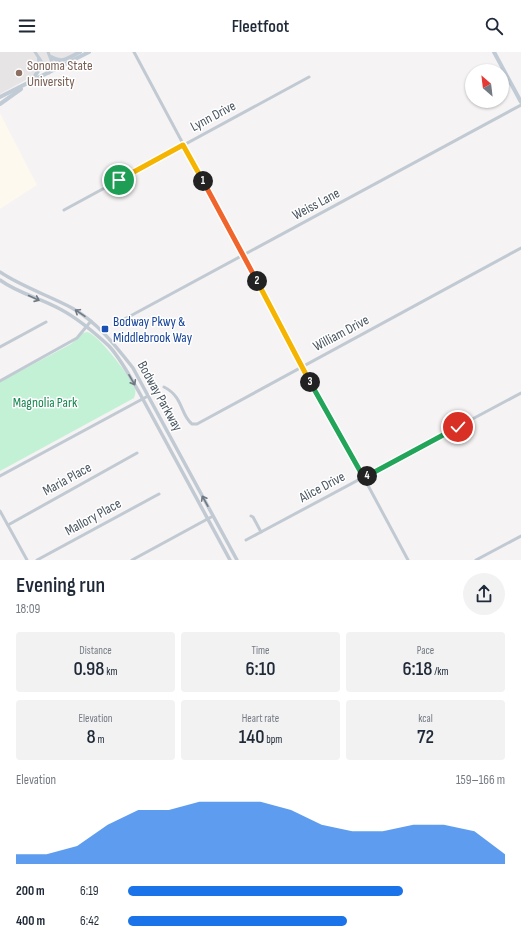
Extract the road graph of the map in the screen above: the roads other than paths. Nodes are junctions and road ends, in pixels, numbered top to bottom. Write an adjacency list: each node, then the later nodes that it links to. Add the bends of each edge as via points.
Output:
1 (35, 52): 8 (street)
2 (48, 52): 7 (street)
3 (80, 52): 7 (main road, via 62,61)
4 (89, 52): 9 (main road)
5 (134, 52): 17 (street)
6 (494, 52): 14 (main road)
7 (51, 57): 9 (street)
8 (39, 59): 10 (street); 12 (main road, via 40,68)
9 (55, 70): 10 (main road)
10 (48, 73): 12 (main road)
11 (309, 77): 17 (street, Lynn Drive)
12 (30, 82): 13 (main road); 15 (main road)
13 (0, 97)
14 (521, 102)
15 (0, 104)
16 (521, 105): 20 (street, Weiss Lane)
17 (183, 145): 18 (street, Lynn Drive); 20 (street)
18 (64, 210)
19 (521, 248): 28 (street, William Drive)
20 (243, 256): 24 (street, Weiss Lane); 28 (street)
21 (0, 272): 23 (street, Bodway Parkway, one-way to 21, via 72,308)
22 (0, 280): 26 (street, Bodway Parkway, one-way to 26, via 60,309)
23 (91, 321): 26 (street); 32 (street, Bodway Parkway, via 114,343)
24 (122, 321)
25 (46, 322): 27 (street)
26 (87, 328): 29 (street, via 77,338); 33 (street, Bodway Parkway, one-way to 33, via 110,347)
27 (0, 347)
28 (302, 367): 30 (street, William Drive, via 197,424 188,421 172,391); 36 (street)
29 (0, 381)
30 (164, 387)
31 (521, 393): 36 (street, Alice Drive)
32 (148, 396): 33 (street); 39 (street, Bodway Parkway, one-way to 32)
33 (142, 398): 35 (street); 41 (street, Bodway Parkway)
34 (137, 453): 42 (street, Maria Place)
35 (0, 476)
36 (364, 478): 43 (street, Alice Drive); 51 (street)
37 (159, 494): 47 (street, Mallory Place)
38 (0, 511): 42 (street)
39 (213, 516): 41 (street); 50 (street, Bodway Parkway)
40 (251, 516): 43 (street)
41 (208, 519): 48 (street); 49 (street, Bodway Parkway)
42 (8, 525): 46 (street)
43 (261, 532): 45 (street, Alice Drive)
44 (521, 536): 52 (street)
45 (246, 540)
46 (27, 560)
47 (37, 560)
48 (132, 560)
49 (230, 560)
50 (237, 560)
51 (408, 560)
52 (476, 560)

